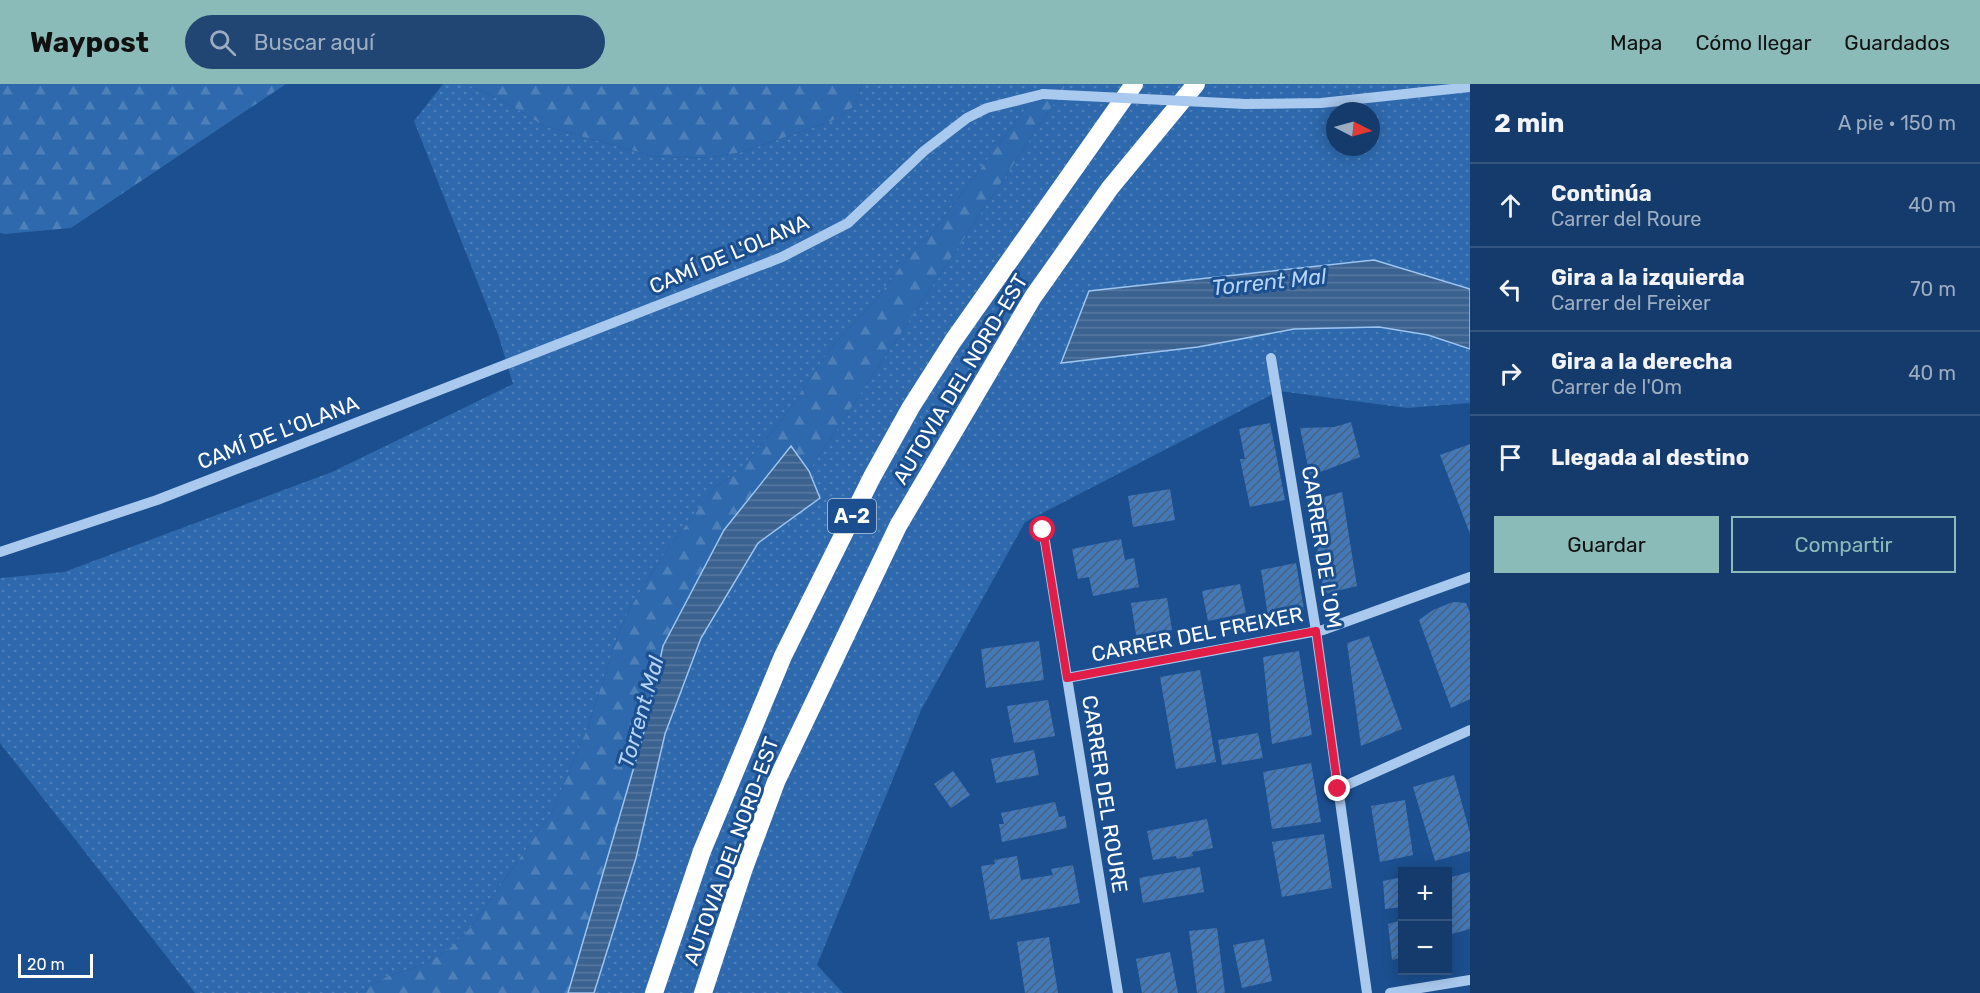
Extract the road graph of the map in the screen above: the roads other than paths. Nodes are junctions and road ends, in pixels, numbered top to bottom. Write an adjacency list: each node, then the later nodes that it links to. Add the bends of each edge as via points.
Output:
1 (1134, 84): 13 (highway, AUTOVIA DEL NORD-EST / A-2, via 953,341 910,407 872,477 779,666 702,851)
2 (1196, 84): 14 (highway, AUTOVIA DEL NORD-EST / A-2, via 1110,188 1034,297 898,526 776,783)
3 (1470, 87): 6 (street, CAMÍ DE L'OLANA, bridge, via 1311,104 1043,94 998,104 967,118 924,151 848,223 782,257 157,500)
4 (1270, 358): 8 (street, CARRER DE L'OM)
5 (1043, 530): 9 (street, CARRER DEL ROURE)
6 (0, 552)
7 (1470, 577): 8 (street, CARRER DEL FREIXER)
8 (1316, 631): 9 (street, CARRER DEL FREIXER); 11 (street, CARRER DE L'OM)
9 (1067, 678): 15 (street, CARRER DEL ROURE)
10 (1470, 730): 11 (street)
11 (1338, 789): 16 (street, CARRER DE L'OM)
12 (1470, 980): 17 (street)
13 (654, 993)
14 (703, 993)
15 (1118, 993)
16 (1367, 993)
17 (1390, 993)

